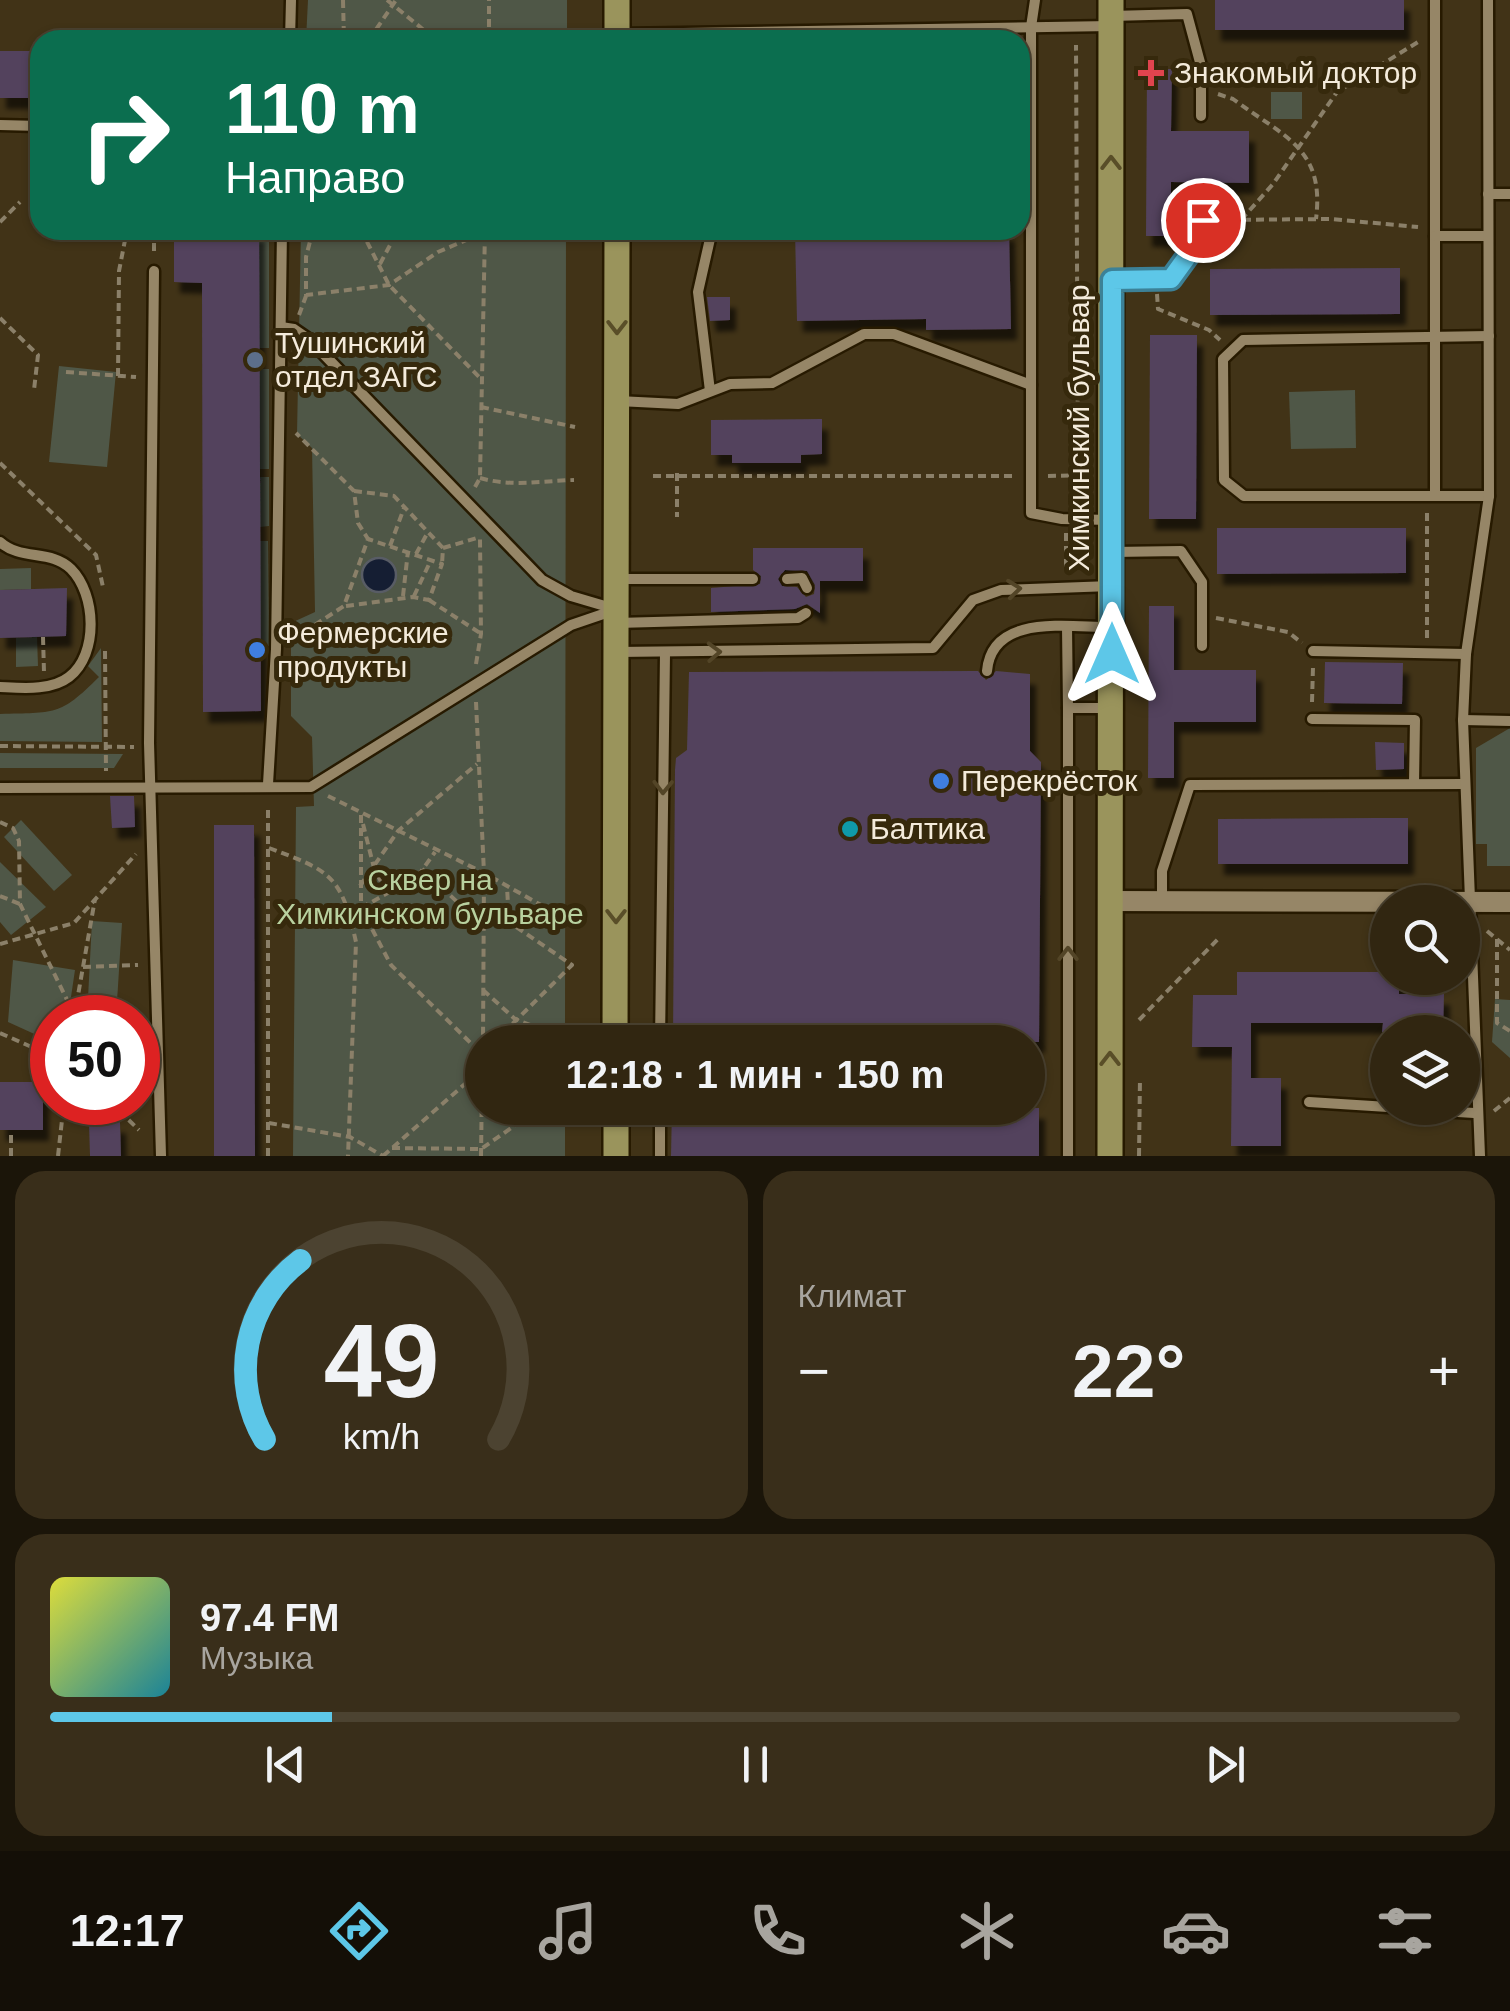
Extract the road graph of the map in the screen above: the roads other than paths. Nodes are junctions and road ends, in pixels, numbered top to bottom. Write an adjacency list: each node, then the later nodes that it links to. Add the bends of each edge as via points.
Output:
1 (291, 0): 8 (lane)
2 (618, 0): 9 (main road)
3 (1035, 0): 7 (lane)
4 (1435, 0): 17 (lane)
5 (1488, 0): 14 (lane)
6 (1110, 14): 7 (lane); 11 (lane, via 1187,14); 23 (main road, Химкинский бульвар, one-way to 6)
7 (1031, 27): 10 (lane); 27 (lane)
8 (290, 30)
9 (617, 30)
10 (936, 30)
11 (1202, 116)
12 (0, 125): 13 (lane)
13 (30, 126)
14 (1488, 194): 15 (lane); 18 (lane)
15 (1510, 194)
16 (1203, 220): 23 (lane, via 1171,279)
17 (1435, 236): 18 (lane); 26 (lane)
18 (1488, 236): 25 (lane)
19 (282, 240): 24 (lane)
20 (617, 240): 29 (main road, one-way to 29)
21 (710, 240): 28 (lane, via 698,292)
22 (154, 271): 59 (lane)
23 (1112, 280): 32 (main road, Химкинский бульвар)
24 (281, 328): 41 (lane, via 310,340 542,580); 57 (lane)
25 (1489, 336): 26 (lane); 31 (lane)
26 (1435, 337): 30 (lane); 30 (lane, via 1243,340 1223,359 1224,480 1244,496)
27 (1032, 385): 28 (lane, via 894,334 864,334 772,384); 32 (lane, via 1032,512)
28 (710, 390): 29 (lane, via 678,404)
29 (617, 401): 36 (main road)
30 (1431, 494): 31 (lane)
31 (1489, 496): 48 (lane)
32 (1112, 520): 34 (main road, Химкинский бульвар)
33 (0, 542): 50 (lane, via 12,554 52,558 70,568 89,608 90,634 84,659 70,677 44,686)
34 (1112, 552): 38 (main road, Химкинский бульвар); 44 (lane, via 1182,551 1202,582)
35 (787, 578): 39 (lane, via 802,578)
36 (616, 579): 37 (lane); 41 (main road)
37 (753, 579)
38 (1112, 586): 43 (main road, Химкинский бульвар); 47 (lane, one-way to 38, via 933,648 973,600 1001,590)
39 (806, 588)
40 (806, 613): 41 (lane)
41 (616, 616): 46 (main road); 57 (lane, via 571,626 311,786)
42 (1067, 627): 43 (lane); 49 (lane, via 1016,630 1000,638 988,651); 51 (lane)
43 (1112, 627): 52 (main road, Химкинский бульвар)
44 (1202, 646)
45 (1313, 651): 48 (lane)
46 (616, 652): 47 (lane); 67 (main road, one-way to 67)
47 (665, 654): 68 (lane, one-way to 68)
48 (1466, 654): 54 (lane)
49 (986, 671)
50 (0, 687)
51 (1068, 708): 52 (lane); 77 (lane, one-way to 51)
52 (1112, 708): 62 (main road, Химкинский бульвар)
53 (1312, 718): 56 (lane, via 1415,720)
54 (1462, 720): 55 (lane); 58 (lane)
55 (1510, 721)
56 (1414, 783): 58 (lane); 63 (lane, via 1190,785 1162,871)
57 (268, 784): 59 (lane)
58 (1464, 784): 61 (lane)
59 (152, 787): 60 (lane); 74 (lane)
60 (0, 788)
61 (1468, 885)
62 (1111, 901): 63 (street); 78 (main road, Химкинский бульвар, one-way to 62)
63 (1162, 902): 64 (street)
64 (1370, 902)
65 (1480, 902): 66 (street)
66 (1510, 902)
67 (615, 1025)
68 (660, 1025)
69 (1309, 1102): 70 (lane)
70 (1370, 1106)
71 (616, 1125): 75 (main road)
72 (660, 1125): 76 (lane)
73 (1476, 1125): 79 (lane)
74 (161, 1156)
75 (616, 1156)
76 (660, 1156)
77 (1068, 1156)
78 (1110, 1156)
79 (1480, 1156)

